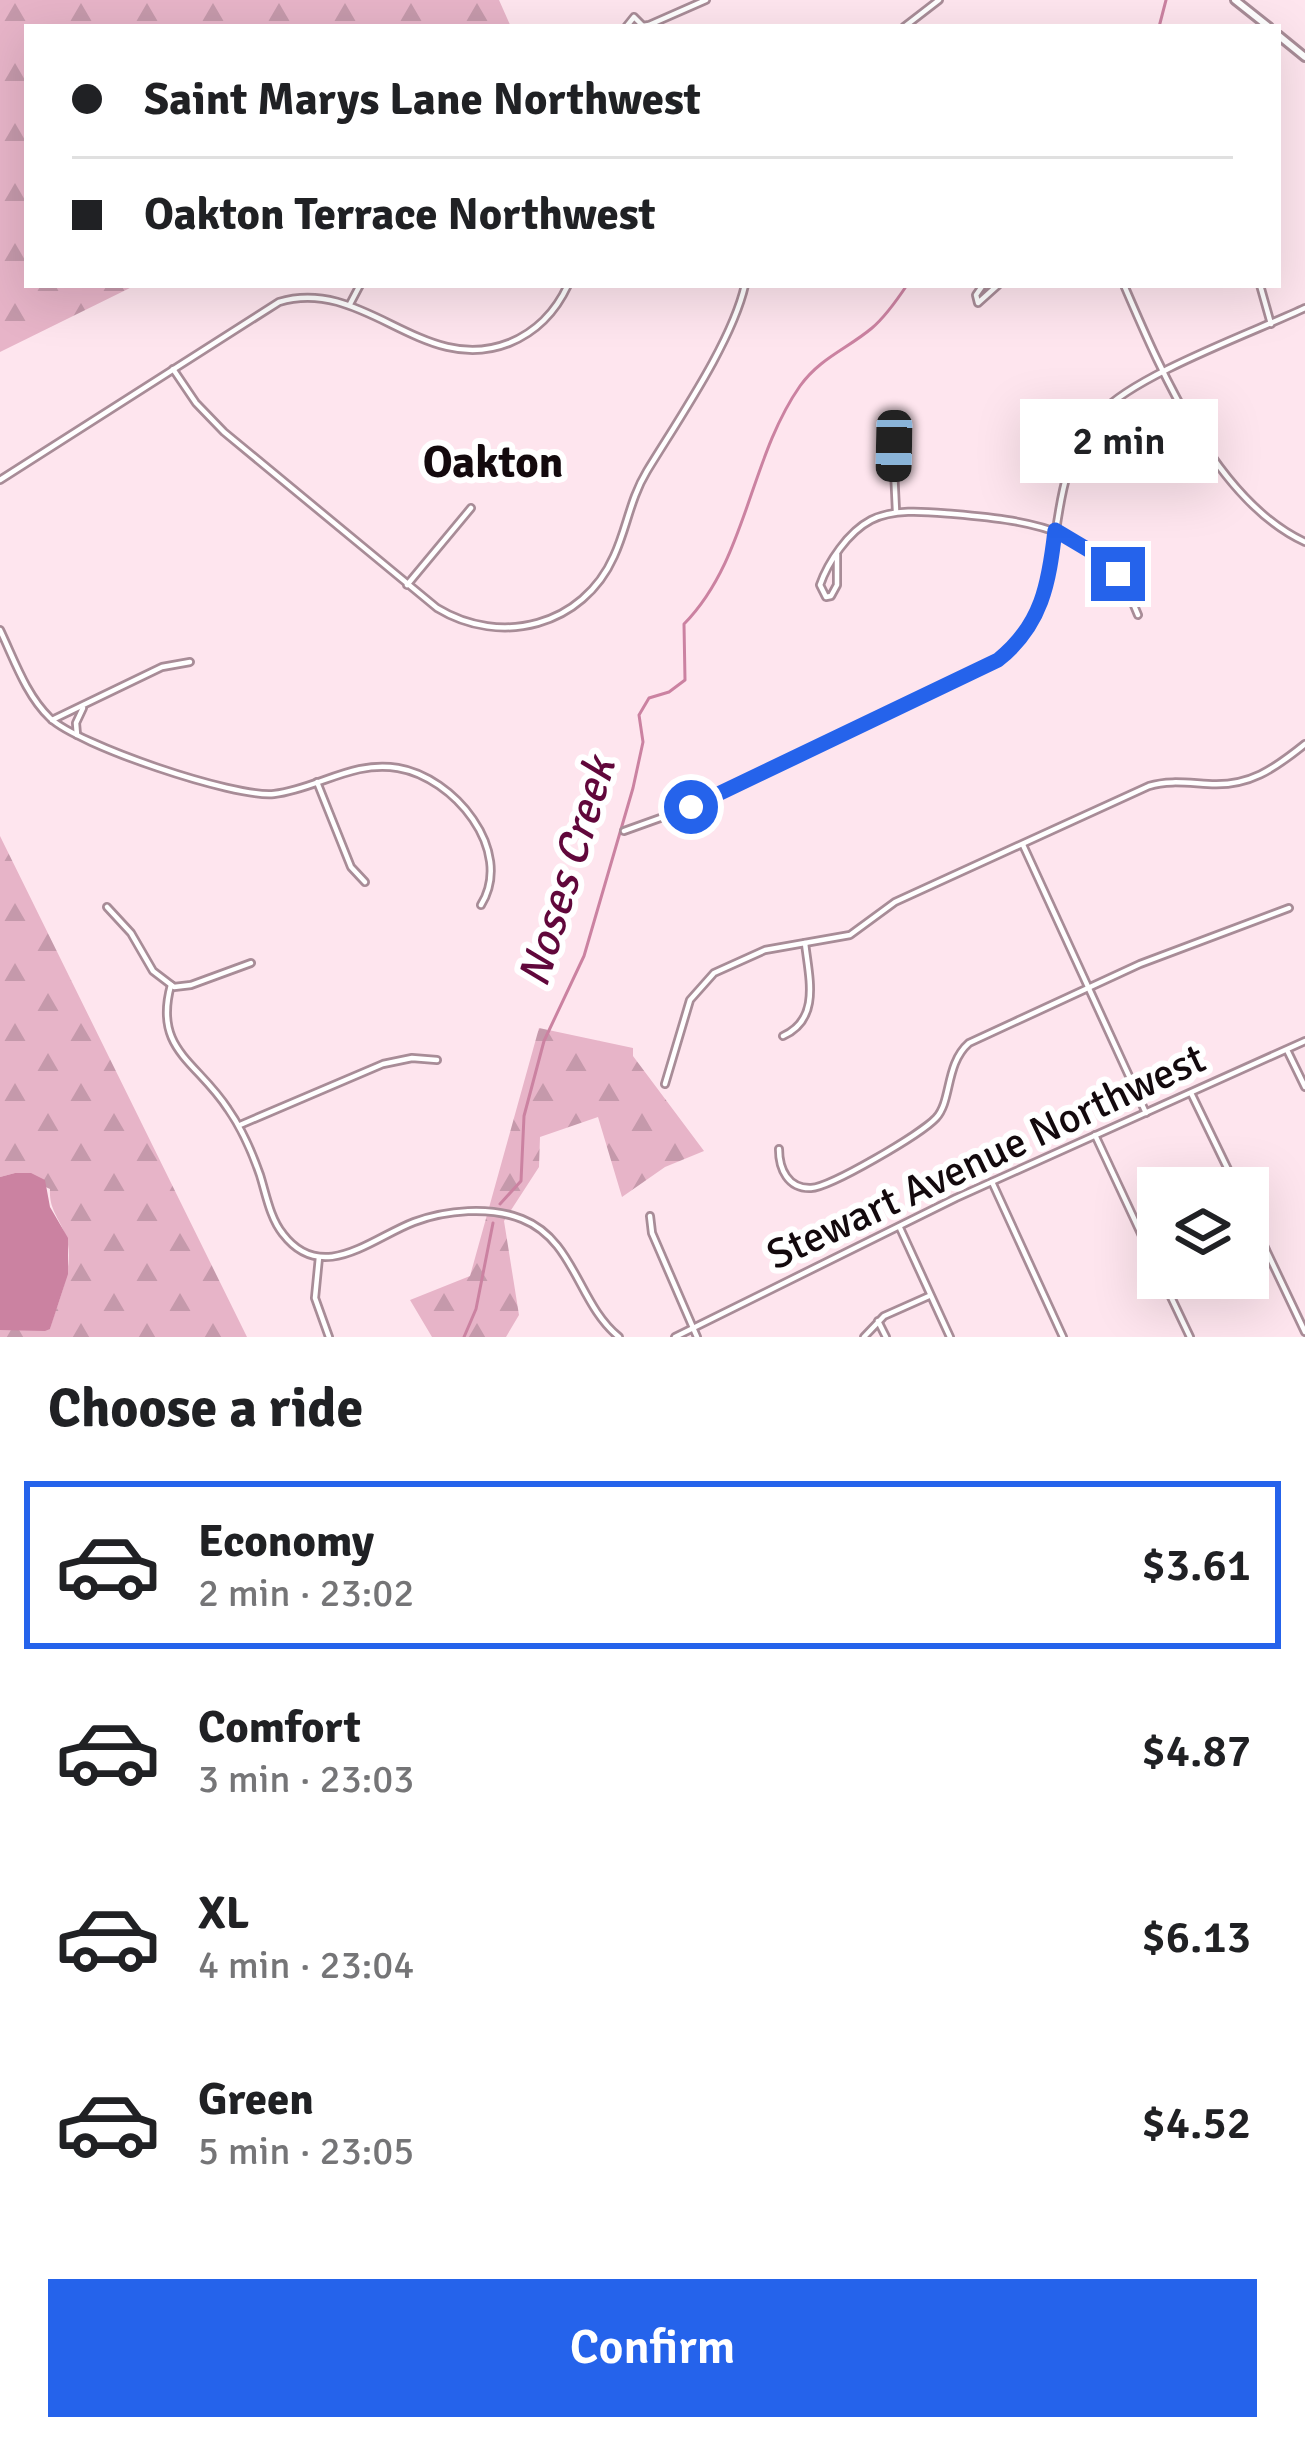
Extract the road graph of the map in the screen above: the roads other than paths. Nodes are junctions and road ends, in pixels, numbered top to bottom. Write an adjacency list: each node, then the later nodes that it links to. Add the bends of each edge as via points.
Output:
1 (706, 0): 4 (street)
2 (939, 0): 5 (street)
3 (1235, 0): 6 (street)
4 (647, 24)
5 (908, 24)
6 (1264, 24)
7 (1281, 37): 8 (street)
8 (1305, 57)
9 (358, 288): 16 (street)
10 (566, 288): 16 (street, via 529,333 474,351 430,344)
11 (744, 288): 28 (street, via 634,494 613,560 586,597 536,625 497,629 455,619)
12 (981, 288): 13 (street, via 979,303)
13 (995, 288)
14 (1125, 288): 20 (street)
15 (1261, 288): 18 (street)
16 (350, 304): 19 (street, via 279,302)
17 (1305, 308): 18 (street)
18 (1271, 324): 20 (street)
19 (173, 369): 22 (street); 28 (street, via 216,425)
20 (1165, 373): 25 (street, via 1124,393 1091,426 1063,478); 26 (street, via 1238,492)
21 (896, 440): 24 (street)
22 (0, 480)
23 (471, 508): 28 (street)
24 (896, 513): 25 (street); 27 (street, via 864,524)
25 (1055, 530): 29 (street, via 1110,566); 38 (street, via 1040,611 998,660)
26 (1305, 542)
27 (837, 554): 27 (street, via 820,585 826,597 837,585)
28 (407, 585)
29 (1138, 615)
30 (0, 630): 33 (street)
31 (190, 662): 32 (street)
32 (87, 704): 33 (street); 34 (street)
33 (52, 720): 34 (street)
34 (77, 735): 36 (street, via 233,792 275,794)
35 (1305, 744): 40 (street, via 1256,778 1158,783)
36 (317, 782): 41 (street, via 351,867); 42 (street, via 382,766 442,786 468,811 484,844 490,882)
37 (651, 812): 38 (street)
38 (654, 820): 39 (street)
39 (624, 831)
40 (1022, 843): 45 (street, via 895,902 850,934); 48 (street)
41 (365, 881)
42 (481, 905)
43 (107, 908): 47 (street)
44 (1289, 908): 48 (street)
45 (806, 944): 49 (street, via 811,1002 801,1025); 53 (street, via 765,950 701,984)
46 (250, 963): 47 (street, via 191,986)
47 (171, 985): 57 (street, via 168,1036)
48 (1088, 987): 56 (street); 59 (street, via 969,1042 954,1061 940,1116 822,1185 788,1179)
49 (783, 1036)
50 (1305, 1042): 51 (street, Stewart Avenue Northwest)
51 (1287, 1050): 54 (street); 55 (street, Stewart Avenue Northwest)
52 (436, 1060): 57 (street, via 383,1064)
53 (665, 1084)
54 (1305, 1087)
55 (1191, 1093): 56 (street, Stewart Avenue Northwest); 60 (street)
56 (1146, 1113): 58 (street, Stewart Avenue Northwest)
57 (238, 1126): 66 (street, via 280,1232)
58 (1095, 1135): 61 (street, Stewart Avenue Northwest); 63 (street)
59 (779, 1149)
60 (1227, 1167)
61 (992, 1181): 64 (street, Stewart Avenue Northwest); 79 (street)
62 (650, 1216): 70 (street)
63 (1137, 1225)
64 (900, 1228): 67 (street); 70 (street, Stewart Avenue Northwest)
65 (1269, 1256): 71 (street)
66 (319, 1257): 72 (street, via 315,1298); 73 (street, via 348,1255 430,1217 511,1215 557,1244)
67 (931, 1295): 69 (street); 78 (street)
68 (1172, 1299): 80 (street)
69 (878, 1321): 76 (street); 77 (street)
70 (692, 1328): 74 (street, Stewart Avenue Northwest); 75 (street)
71 (1305, 1331)
72 (329, 1337)
73 (619, 1337)
74 (674, 1337)
75 (697, 1337)
76 (864, 1337)
77 (886, 1337)
78 (950, 1337)
79 (1063, 1337)
80 (1190, 1337)

